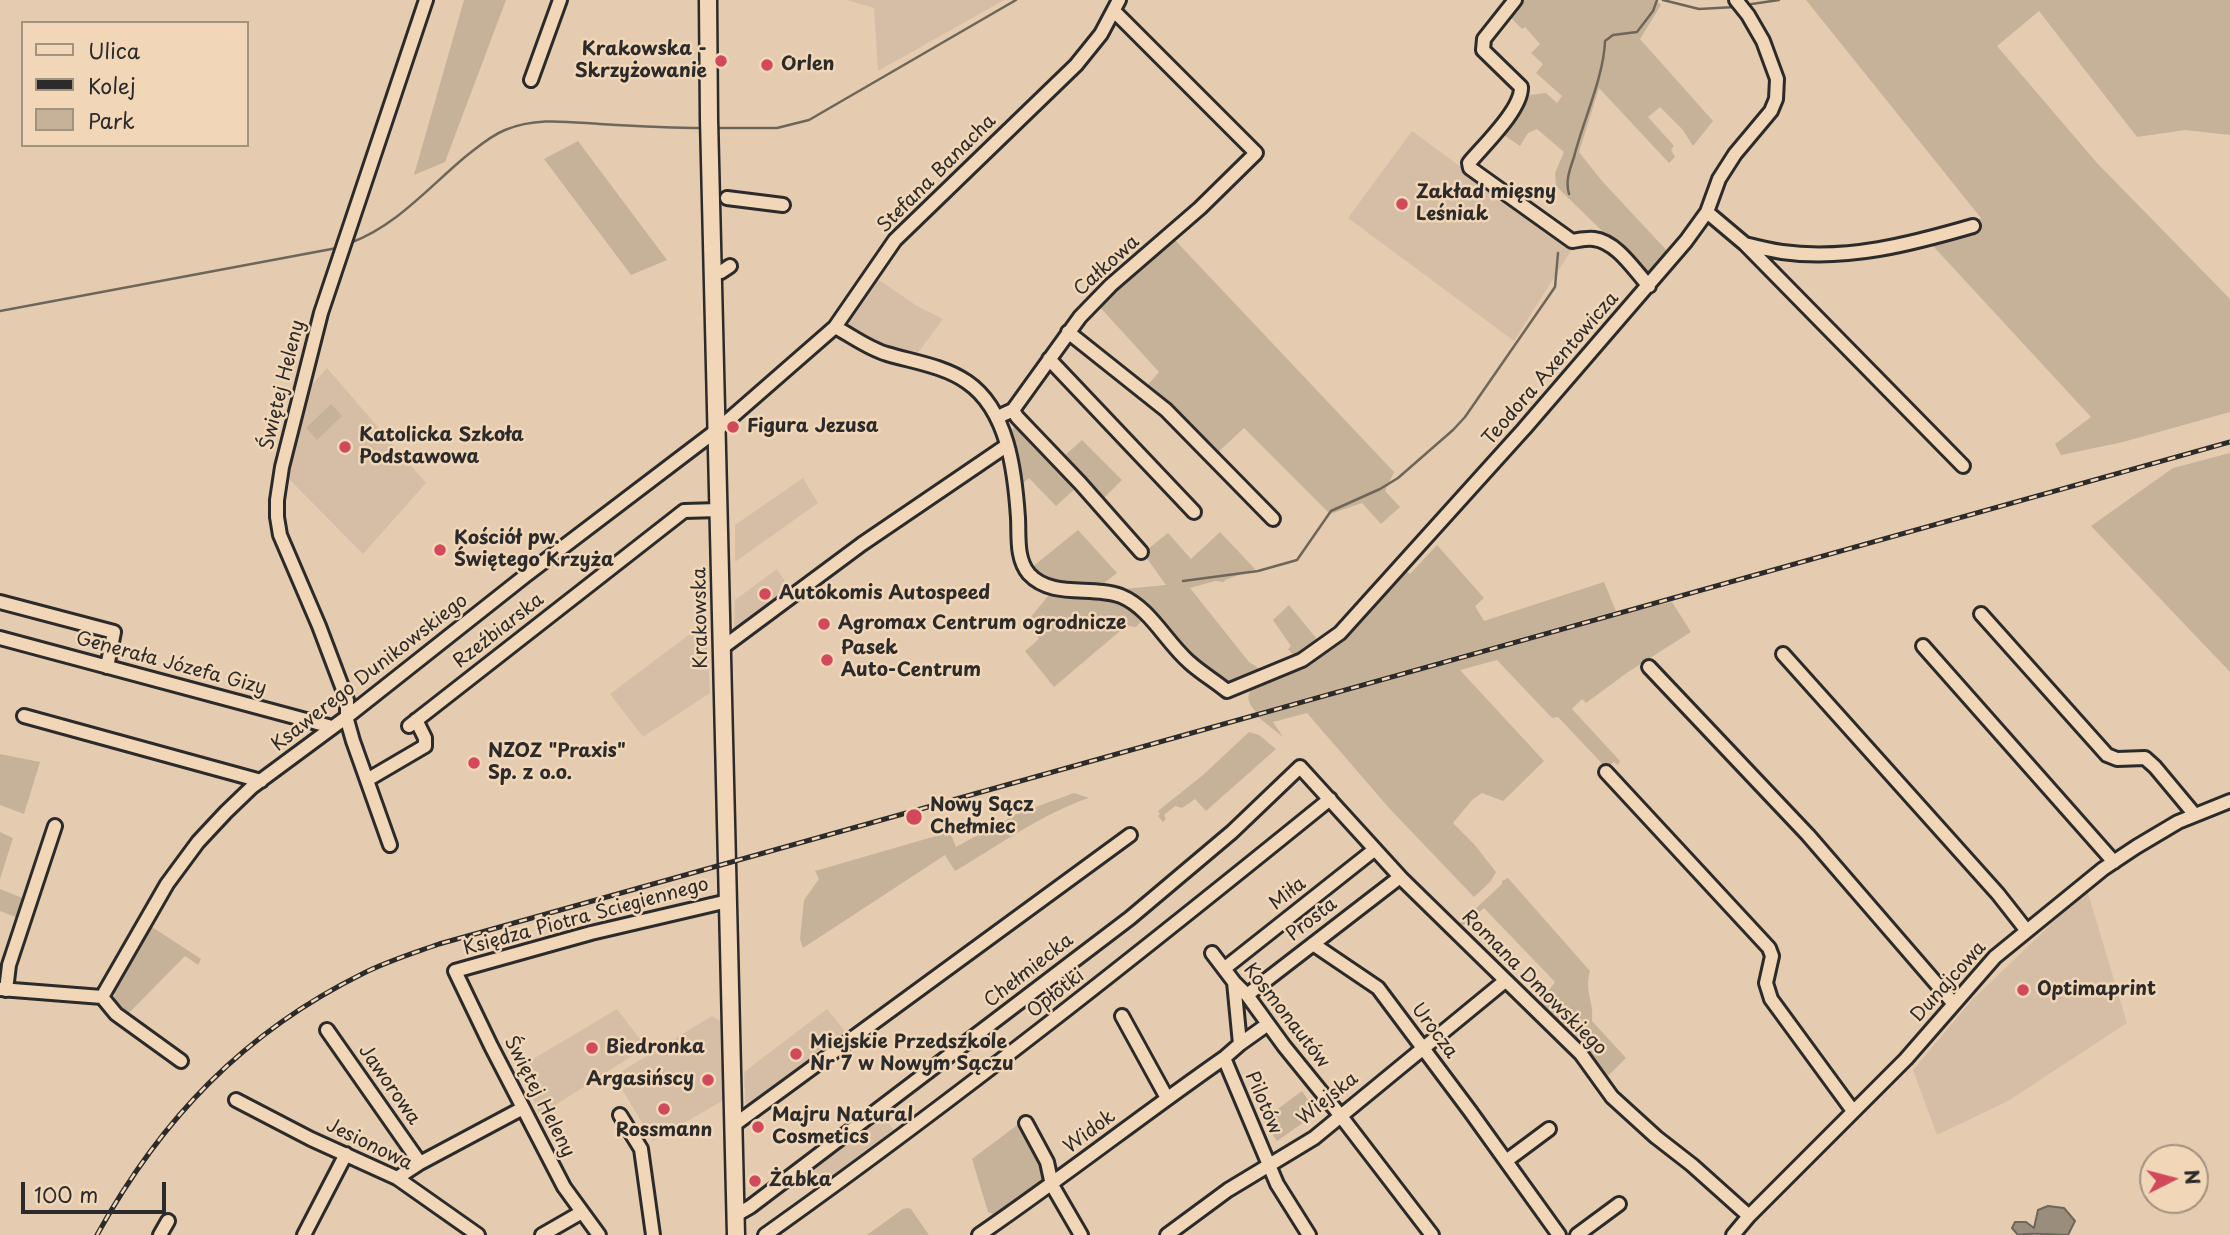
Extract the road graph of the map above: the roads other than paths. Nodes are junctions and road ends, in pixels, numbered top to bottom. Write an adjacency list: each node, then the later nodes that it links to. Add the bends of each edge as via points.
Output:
1 (426, 0): 35 (street, Świętej Heleny, via 321,313 282,467 279,533 347,700)
2 (560, 0): 7 (street)
3 (708, 0): 19 (main road, Krakowska)
4 (1515, 0): 13 (street, via 1484,39 1483,50 1521,88 1521,97 1469,163 1470,168 1572,241 1604,242)
5 (1736, 1): 10 (street, Teodora Axentowicza, via 1763,41 1777,79 1776,99 1719,179)
6 (1116, 5): 14 (street, Stefana Banacha, via 1101,34 1076,65 895,240); 15 (street, Całkowa, via 1256,153 1111,285)
7 (531, 80)
8 (727, 198): 9 (street)
9 (783, 205)
10 (1707, 212): 12 (street); 13 (street, Teodora Axentowicza)
11 (1973, 226): 12 (street, via 1871,251 1782,252)
12 (1745, 244): 21 (street)
13 (1648, 286): 20 (street, Teodora Axentowicza, via 1340,633 1302,660 1227,691 1188,662 1129,601 1109,593 1057,588 1031,576 1020,556)
14 (835, 327): 18 (street, via 884,353 945,371 968,383); 19 (street, Stefana Banacha)
15 (1069, 332): 16 (street, Całkowa); 24 (street, via 1166,410)
16 (1049, 359): 17 (street, Całkowa); 23 (street)
17 (1013, 410): 18 (street, Całkowa); 25 (street)
18 (998, 417): 20 (street)
19 (717, 430): 22 (main road, Krakowska); 35 (street, Ksawerego Dunikowskiego)
20 (1006, 446): 30 (street, via 862,544)
21 (1963, 466)
22 (719, 510): 30 (main road, Krakowska); 39 (street, Rzeźbiarska, via 684,511 412,723 425,738 425,746)
23 (1194, 512)
24 (1273, 519)
25 (1141, 552)
26 (0, 602): 32 (street, via 114,632)
27 (1981, 614): 43 (street, via 2107,755 2145,758)
28 (0, 638): 32 (street, Generała Józefa Gizy)
29 (1923, 646): 48 (street)
30 (722, 648): 50 (main road, Krakowska)
31 (1783, 654): 51 (street)
32 (107, 667): 36 (street, Generała Józefa Gizy)
33 (1649, 667): 61 (street, via 1808,835)
34 (24, 716): 40 (street)
35 (348, 716): 36 (street, Ksawerego Dunikowskiego); 39 (street, Świętej Heleny)
36 (332, 727): 40 (street, Ksawerego Dunikowskiego)
37 (1300, 767): 41 (street, Romana Dmowskiego); 86 (street, Chełmiecka, via 1130,918)
38 (1606, 772): 72 (street, via 1769,948 1772,956 1766,983 1771,999)
39 (367, 780): 46 (street, Świętej Heleny)
40 (261, 781): 60 (street, Ksawerego Dunikowskiego, via 205,835 167,884)
41 (1330, 799): 47 (street, Romana Dmowskiego); 96 (street, Opłotki, via 1013,1051)
42 (2230, 800): 43 (street, Dunajcowa)
43 (2195, 815): 48 (street, Dunajcowa)
44 (55, 826): 58 (street)
45 (1130, 835): 76 (street)
46 (390, 845)
47 (1374, 850): 49 (street, Romana Dmowskiego); 54 (street, Miła)
48 (2114, 862): 51 (street, Dunajcowa)
49 (1400, 877): 52 (street, Prosta); 56 (street, Romana Dmowskiego)
50 (728, 901): 55 (street, Księdza Piotra Ściegiennego); 76 (main road, Krakowska)
51 (2027, 931): 61 (street, Dunajcowa, via 1995,957)
52 (1313, 944): 59 (street, Prosta); 66 (street, Urocza, via 1378,988)
53 (1212, 953): 54 (street, Kosmonautów)
54 (1225, 968): 57 (street, Kosmonautów)
55 (454, 971): 71 (street, Świętej Heleny)
56 (1505, 981): 66 (street, Wiejska); 87 (street, Romana Dmowskiego, via 1581,1054 1612,1097)
57 (1234, 982): 59 (street, Kosmonautów); 65 (street)
58 (3, 990): 60 (street)
59 (1247, 995): 63 (street, Kosmonautów)
60 (102, 997): 68 (street, via 116,1014)
61 (1954, 1004): 72 (street, Dunajcowa)
62 (1122, 1016): 69 (street)
63 (1268, 1024): 65 (street); 74 (street, Kosmonautów)
64 (327, 1030): 80 (street, Jaworowa)
65 (1240, 1044): 67 (street, Pilotów)
66 (1423, 1049): 74 (street, Wiejska); 79 (street, Urocza)
67 (1224, 1058): 69 (street, Widok); 81 (street, Pilotów)
68 (181, 1061)
69 (1167, 1098): 83 (street, Widok)
70 (236, 1100): 78 (street, Jesionowa)
71 (523, 1108): 80 (street); 85 (street, Świętej Heleny)
72 (1853, 1111): 87 (street, Dunajcowa)
73 (620, 1115): 94 (street, via 641,1149)
74 (1340, 1115): 81 (street, Wiejska, via 1314,1138); 101 (street, Kosmonautów)
75 (1026, 1123): 83 (street, via 1047,1162)
76 (734, 1125): 86 (main road, Krakowska)
77 (1549, 1129): 79 (street)
78 (346, 1154): 82 (street, Jesionowa); 90 (street)
79 (1506, 1161): 102 (street, Urocza)
80 (420, 1163): 82 (street)
81 (1268, 1164): 99 (street, Wiejska); 100 (street, Pilotów)
82 (397, 1178): 91 (street, Jesionowa)
83 (1052, 1185): 97 (street, Widok); 98 (street)
84 (1619, 1204): 103 (street)
85 (582, 1212): 92 (street); 93 (street, Świętej Heleny)
86 (736, 1215): 95 (main road, Krakowska)
87 (1749, 1216): 104 (street, Dunajcowa)
88 (168, 1221): 89 (street)
89 (160, 1235)
90 (304, 1235)
91 (478, 1235)
92 (542, 1235)
93 (599, 1235)
94 (653, 1235)
95 (736, 1235)
96 (765, 1235)
97 (979, 1235)
98 (1081, 1235)
99 (1167, 1235)
100 (1310, 1235)
101 (1432, 1235)
102 (1559, 1235)
103 (1577, 1235)
104 (1733, 1235)

